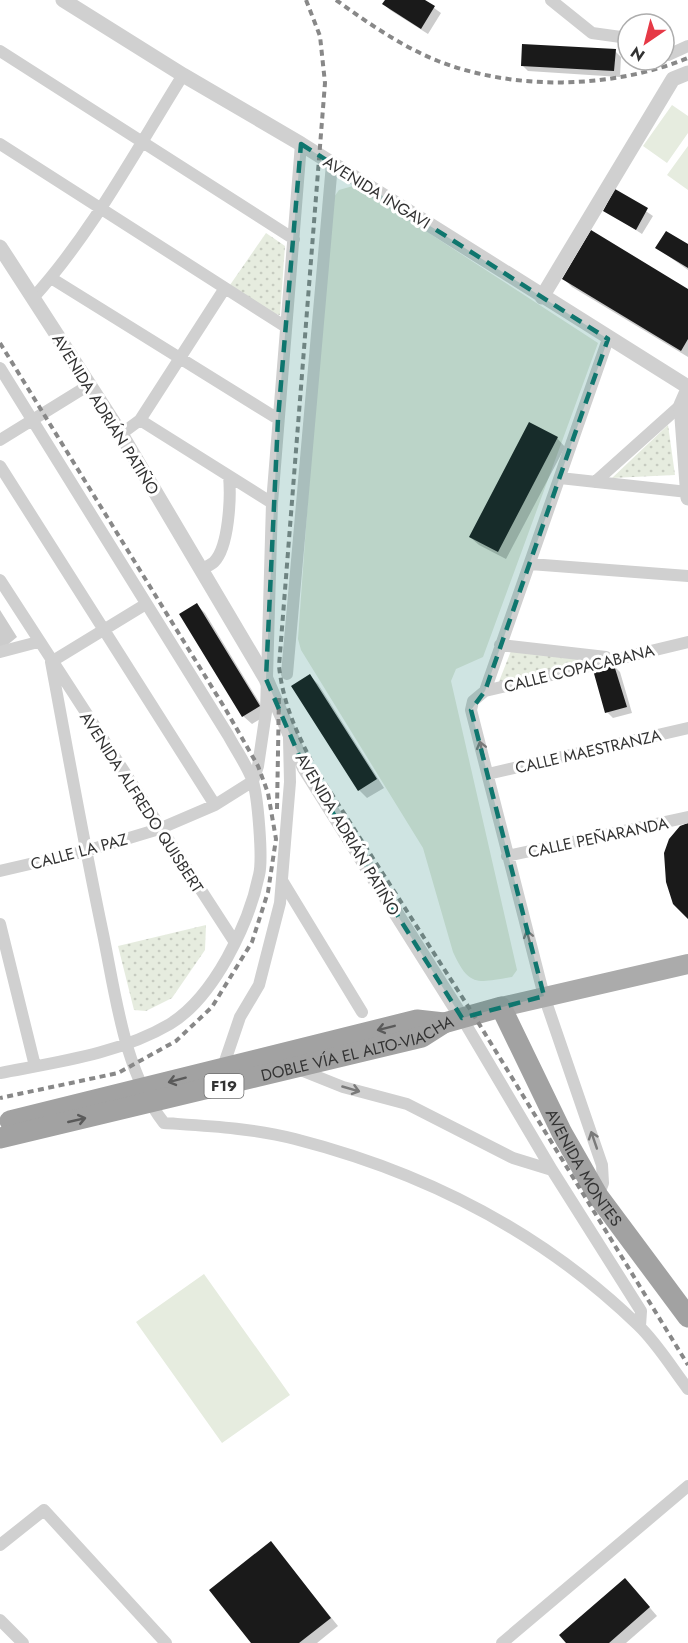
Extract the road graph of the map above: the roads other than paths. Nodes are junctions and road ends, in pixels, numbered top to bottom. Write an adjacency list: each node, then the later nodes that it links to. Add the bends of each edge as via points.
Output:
1 (63, 0): 6 (street, AVENIDA INGAVI)
2 (551, 0): 3 (street, via 592,33)
3 (616, 36)
4 (0, 51): 7 (street)
5 (688, 74): 16 (street, via 673,79)
6 (183, 75): 7 (street); 9 (street, AVENIDA INGAVI)
7 (141, 142): 11 (street); 12 (street)
8 (0, 144): 11 (street)
9 (301, 144): 10 (street, AVENIDA INGAVI); 12 (street)
10 (332, 164): 16 (street, AVENIDA INGAVI); 48 (street)
11 (99, 208): 14 (street); 15 (street)
12 (294, 239): 18 (street)
13 (0, 247): 17 (street, AVENIDA ADRIÁN PATIÑO)
14 (51, 278): 17 (street); 20 (street)
15 (225, 288): 18 (street); 20 (street)
16 (542, 297): 19 (street, AVENIDA INGAVI)
17 (33, 298): 22 (street, AVENIDA ADRIÁN PATIÑO)
18 (286, 327): 26 (street)
19 (608, 339): 23 (street, AVENIDA INGAVI); 32 (street)
20 (180, 359): 26 (street); 27 (street)
21 (0, 368): 25 (street)
22 (89, 385): 25 (street); 28 (street, AVENIDA ADRIÁN PATIÑO)
23 (688, 388): 24 (street)
24 (681, 405): 33 (street); 34 (street)
25 (34, 419): 29 (street); 40 (street)
26 (278, 419): 35 (street)
27 (140, 420): 28 (street); 31 (street)
28 (121, 434): 37 (street, AVENIDA ADRIÁN PATIÑO)
29 (0, 440)
30 (0, 466): 41 (street)
31 (230, 476): 35 (street); 37 (street, via 231,501 221,550 215,561)
32 (560, 478): 33 (street); 36 (street)
33 (595, 482): 34 (street)
34 (688, 494)
35 (272, 503): 49 (street)
36 (530, 564): 38 (street); 44 (street)
37 (201, 570): 49 (street, AVENIDA ADRIÁN PATIÑO)
38 (688, 576)
39 (0, 580): 42 (street, AVENIDA ALFREDO QUISBERT)
40 (146, 604): 41 (street); 54 (street)
41 (103, 630): 47 (street); 55 (street)
42 (38, 642): 45 (street); 47 (street, AVENIDA ALFREDO QUISBERT)
43 (688, 642): 46 (street, CALLE COPACABANA)
44 (500, 645): 46 (street); 50 (street)
45 (0, 652)
46 (615, 658): 50 (street, CALLE COPACABANA)
47 (51, 662): 57 (street, AVENIDA ALFREDO QUISBERT); 58 (street)
48 (287, 674)
49 (266, 679): 52 (street, AVENIDA ADRIÁN PATIÑO); 54 (street, via 266,712)
50 (484, 691): 53 (street, CALLE COPACABANA, one-way to 50, via 471,710 473,701)
51 (688, 728): 53 (street, CALLE MAESTRANZA)
52 (289, 731): 61 (street, via 290,782); 68 (street, AVENIDA ADRIÁN PATIÑO, via 304,767)
53 (488, 774): 59 (street)
54 (253, 781): 55 (street, CALLE LA PAZ); 63 (street, via 260,872 250,908)
55 (215, 805): 57 (street, CALLE LA PAZ)
56 (688, 817): 59 (street, CALLE PEÑARANDA)
57 (159, 829): 58 (street, CALLE LA PAZ); 63 (street, AVENIDA ALFREDO QUISBERT)
58 (86, 851): 60 (street, CALLE LA PAZ); 69 (street)
59 (507, 856): 65 (street, one-way to 59)
60 (0, 871)
61 (283, 882): 67 (street); 71 (street, via 259,985 240,1017)
62 (0, 924): 70 (street)
63 (234, 942): 69 (street, via 194,1006)
64 (688, 964): 65 (main road)
65 (544, 996): 66 (main road); 78 (street, one-way to 65, via 603,1183 602,1165)
66 (501, 1007): 68 (highway, F19); 78 (highway, AVENIDA MONTES, via 562,1133)
67 (362, 1012)
68 (453, 1020): 71 (highway, DOBLE VÍA EL ALTO-VIACHA / F19, one-way to 71, via 417,1020); 72 (highway, DOBLE VÍA EL ALTO-VIACHA / F19, via 422,1037); 77 (street, AVENIDA ADRIÁN PATIÑO)
69 (128, 1045): 70 (street); 74 (street)
70 (35, 1066): 73 (street)
71 (223, 1067): 74 (highway, DOBLE VÍA EL ALTO-VIACHA / F19, one-way to 74)
72 (296, 1068): 74 (highway, DOBLE VÍA EL ALTO-VIACHA / F19); 77 (street, one-way to 77, via 343,1087 407,1104 513,1158)
73 (0, 1073)
74 (147, 1096): 75 (highway, DOBLE VÍA EL ALTO-VIACHA / F19); 76 (highway, DOBLE VÍA EL ALTO-VIACHA / F19, one-way to 74); 80 (street, via 164,1123 294,1139 377,1164 437,1188 507,1223 568,1264)
75 (0, 1124)
76 (0, 1138)
77 (552, 1170): 80 (street, AVENIDA ADRIÁN PATIÑO, via 641,1311)
78 (598, 1196): 79 (highway, AVENIDA MONTES)
79 (688, 1317)
80 (640, 1326): 81 (street)
81 (688, 1389)
82 (688, 1486): 87 (street)
83 (0, 1545): 86 (street, via 44,1510)
84 (0, 1620): 85 (street)
85 (23, 1643)
86 (166, 1643)
87 (502, 1643)

